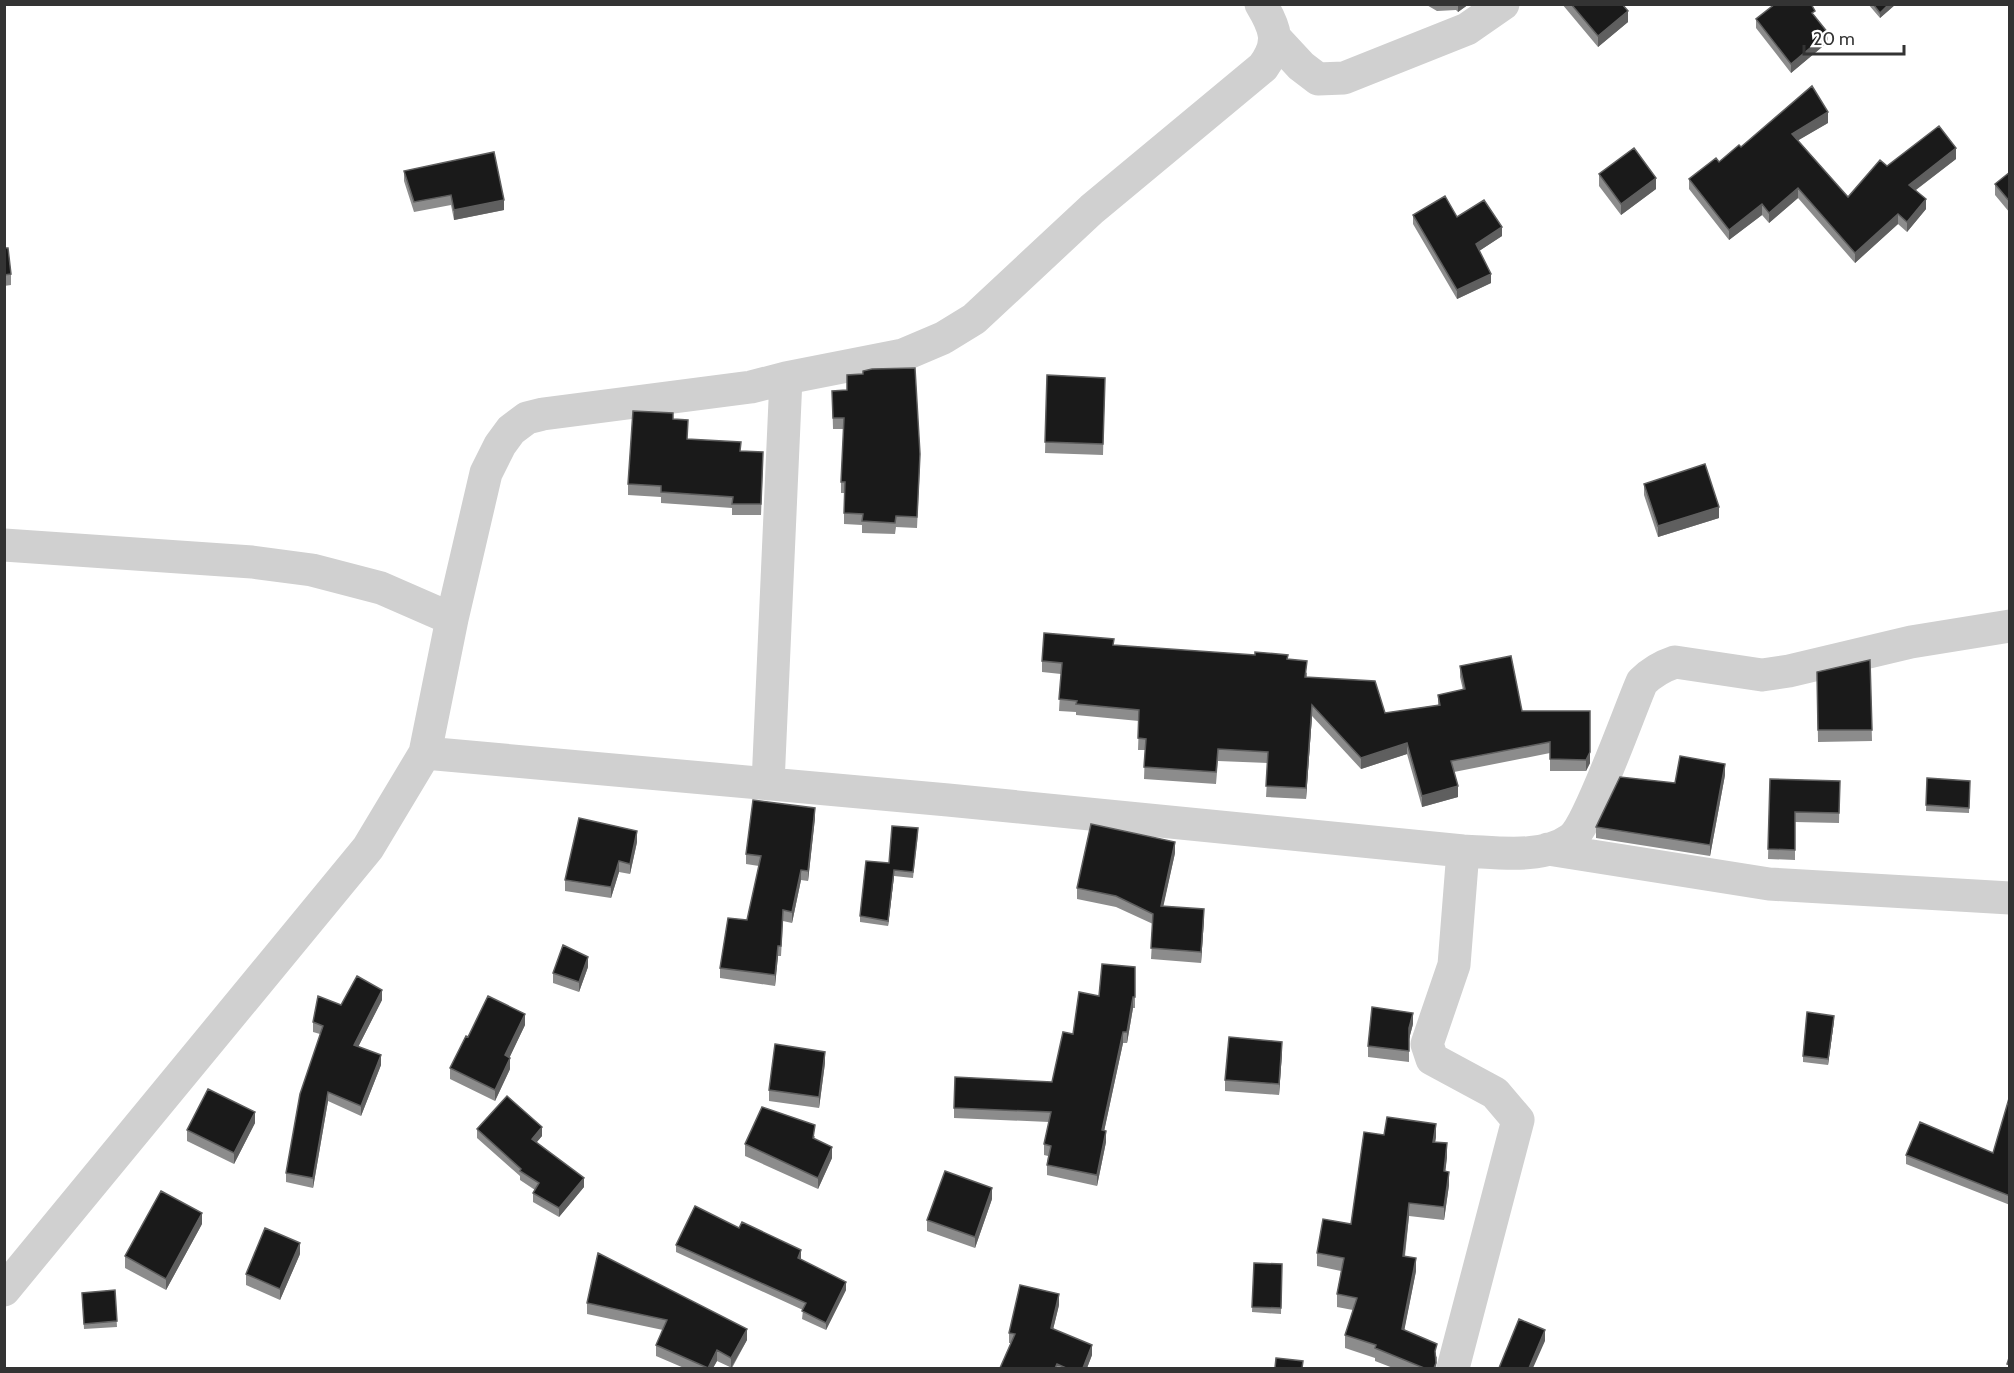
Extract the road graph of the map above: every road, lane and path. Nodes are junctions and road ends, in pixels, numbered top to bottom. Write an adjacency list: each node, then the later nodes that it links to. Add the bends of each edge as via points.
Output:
1 (1261, 4): 3 (street)
2 (1503, 4): 3 (street, via 1467,29 1344,78 1317,79)
3 (1275, 38): 4 (street, via 1273,54 1263,67 1092,209 974,319 903,355)
4 (786, 378): 6 (street, via 751,387 527,418 511,430 486,472); 9 (street)
5 (4, 545): 6 (street, via 252,562 312,570 381,588)
6 (452, 619): 8 (street)
7 (2010, 626): 10 (street, via 1911,642 1762,675 1676,662 1667,665 1642,682 1586,818 1572,839)
8 (425, 753): 9 (street); 13 (street, via 368,848)
9 (768, 784): 11 (street)
10 (1548, 849): 11 (street, via 1516,853); 12 (street, via 1769,884)
11 (1463, 851): 14 (street, via 1454,965 1427,1044 1432,1059 1495,1093 1518,1120)
12 (2010, 898)
13 (4, 1290)
14 (1453, 1368)

